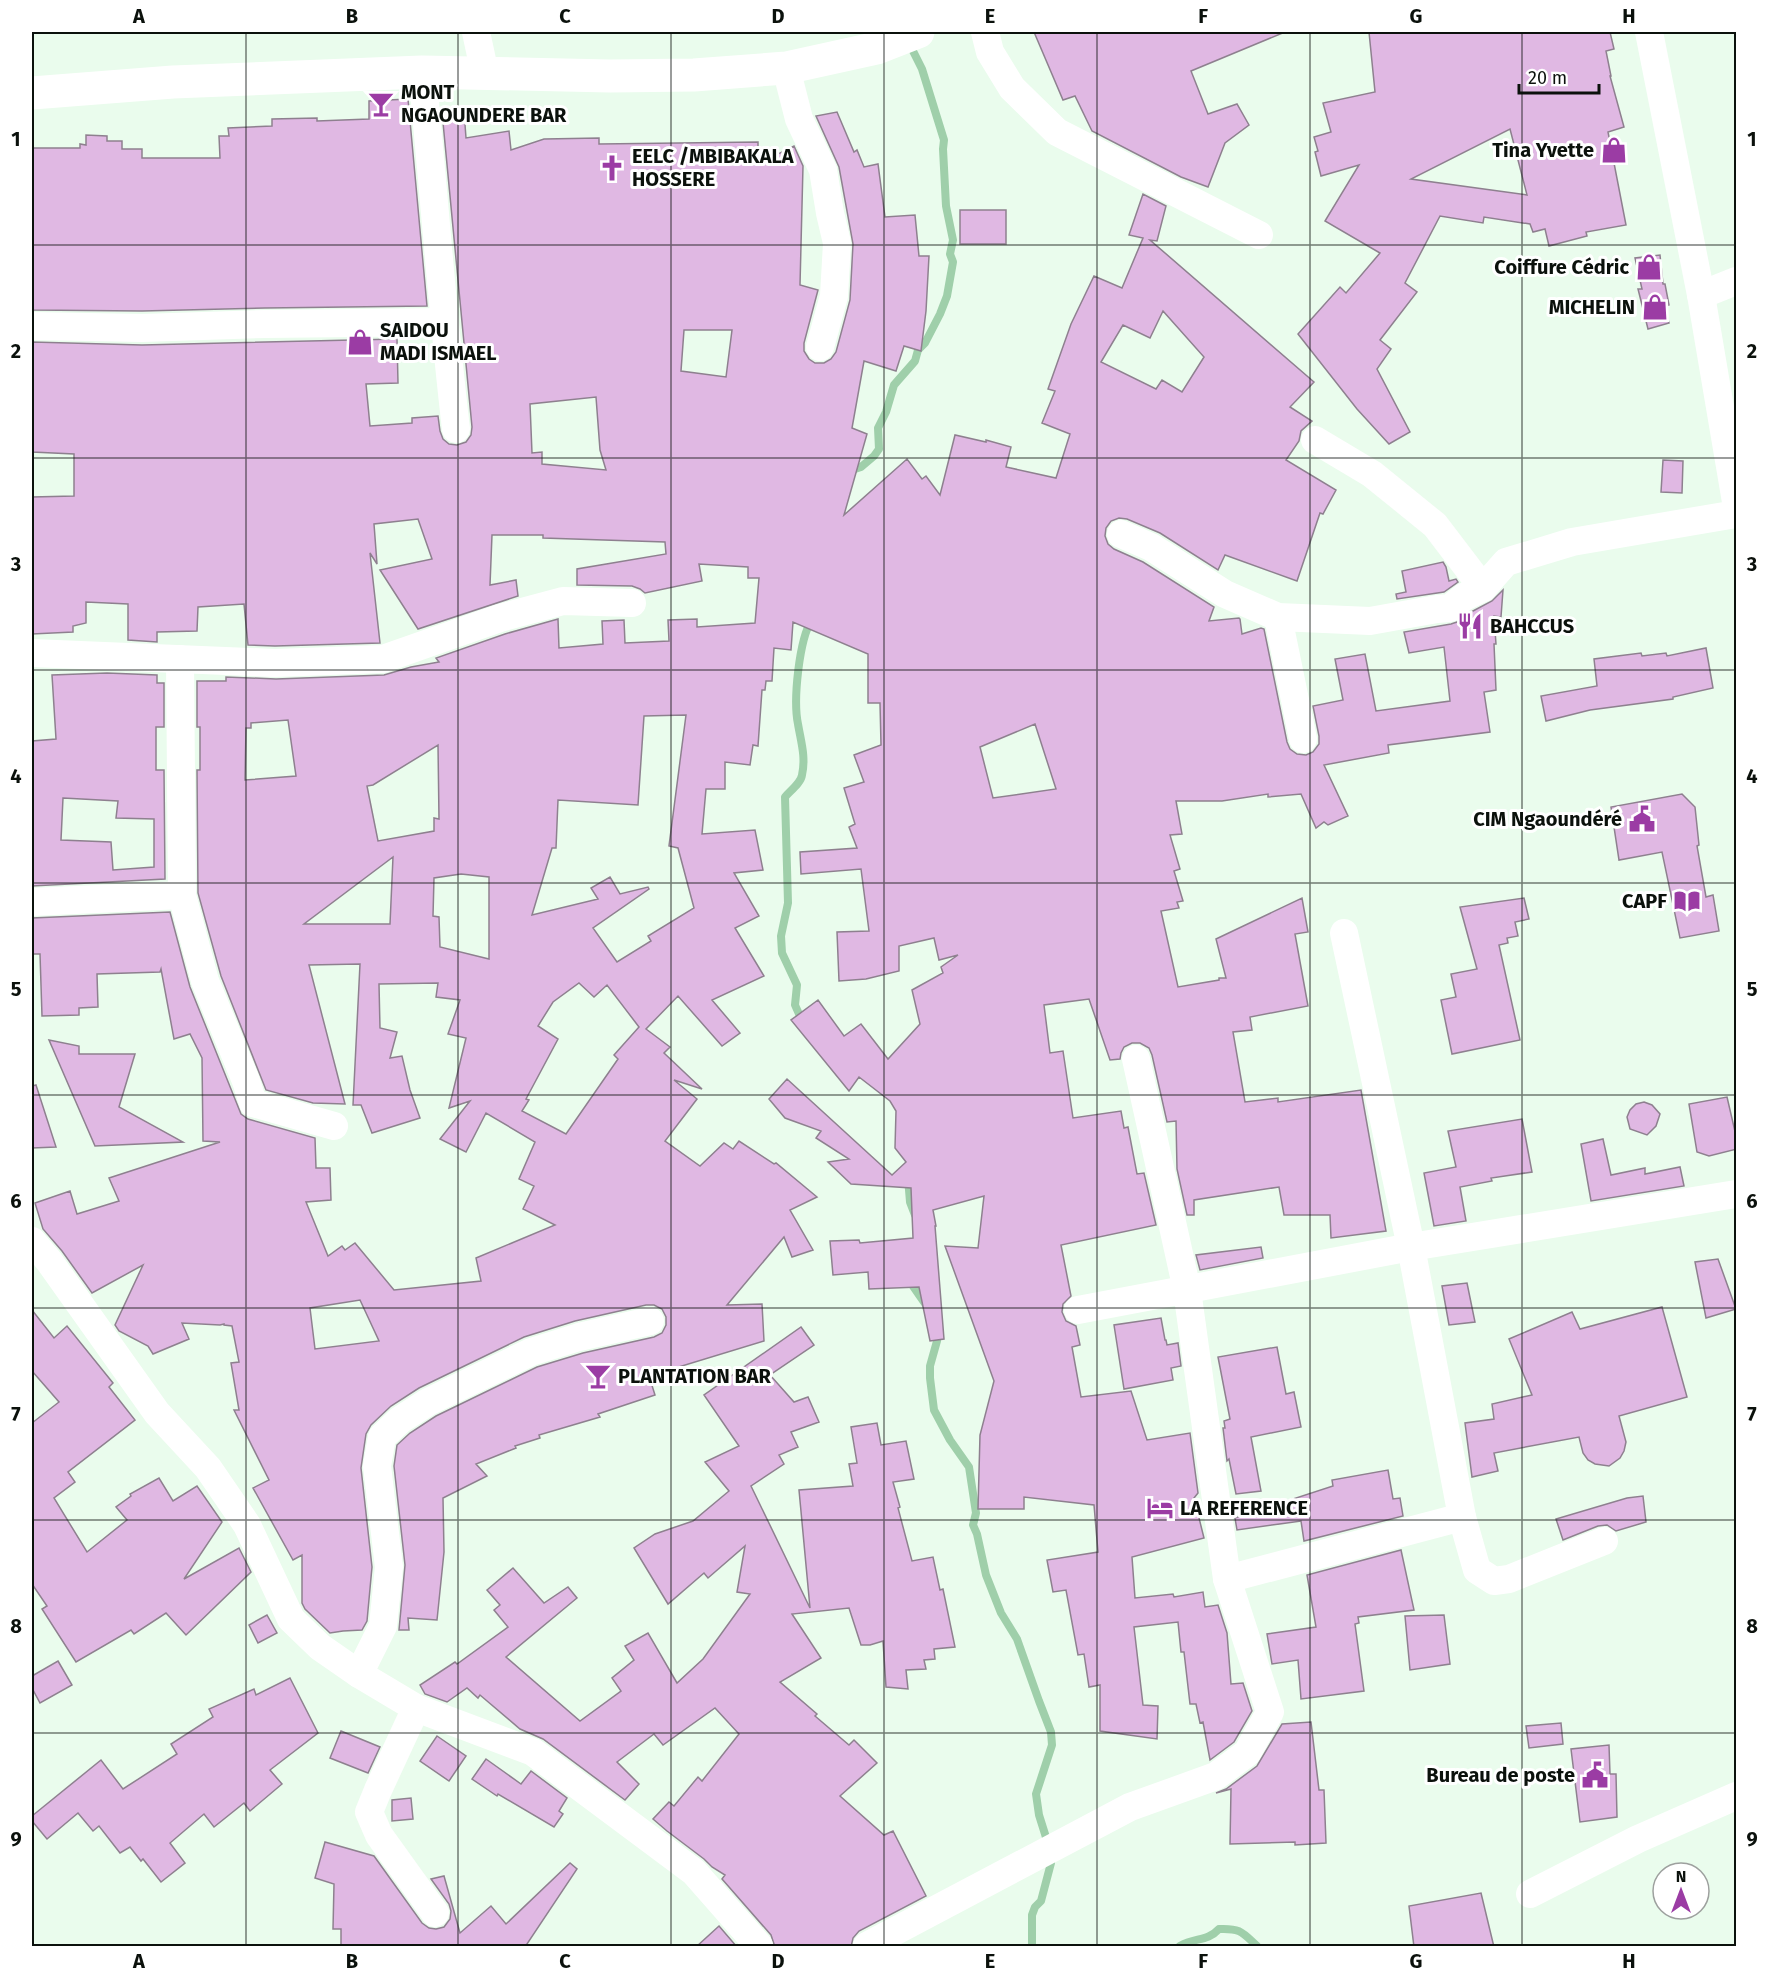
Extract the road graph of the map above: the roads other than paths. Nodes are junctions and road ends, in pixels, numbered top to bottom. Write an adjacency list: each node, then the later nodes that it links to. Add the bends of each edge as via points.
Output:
1 (476, 32): 7 (street)
2 (918, 32): 5 (street, via 877,48)
3 (985, 32): 9 (street, via 990,52 1012,87 1057,132)
4 (1649, 32): 11 (street)
5 (786, 68): 7 (street, via 694,75); 14 (street, via 800,119 823,170 837,243 834,296)
6 (422, 72): 7 (street); 8 (street, via 173,82); 12 (street)
7 (485, 74)
8 (32, 93)
9 (1259, 235)
10 (1737, 281): 11 (street)
11 (1701, 296): 17 (street)
12 (444, 322): 13 (street, via 142,328); 15 (street)
13 (32, 326)
14 (820, 347)
15 (456, 429)
16 (1315, 440): 20 (street, via 1372,474 1435,525)
17 (1737, 502)
18 (1737, 514): 20 (street, via 1572,542 1506,562)
19 (1121, 534): 22 (street, via 1151,547 1225,594)
20 (1484, 588): 22 (street, via 1450,608 1370,621)
21 (632, 603): 24 (street, via 563,601 500,618 383,659 275,663)
22 (1278, 617): 25 (street)
23 (32, 653): 24 (street)
24 (180, 659): 26 (street)
25 (1303, 739)
26 (182, 895): 27 (street); 30 (street, via 205,981 253,1103)
27 (32, 902)
28 (1344, 933): 33 (street)
29 (1136, 1059): 34 (street)
30 (334, 1126)
31 (1737, 1194): 33 (street)
32 (32, 1241): 40 (street, via 157,1413 208,1468 241,1515 291,1619 320,1647)
33 (1411, 1247): 34 (street); 37 (street)
34 (1187, 1290): 35 (street); 39 (street)
35 (1078, 1310)
36 (650, 1322): 40 (street, via 531,1352 428,1402 382,1437 377,1466 389,1567 383,1626)
37 (1462, 1518): 38 (street, via 1477,1570 1494,1581 1509,1579); 39 (street)
38 (1604, 1540)
39 (1227, 1579): 46 (street, via 1270,1712 1247,1753 1216,1776 1130,1807)
40 (358, 1674): 41 (street)
41 (417, 1708): 44 (street, via 369,1812 379,1835); 45 (street, via 533,1752 694,1872)
42 (1737, 1796): 43 (street, via 1638,1839)
43 (1530, 1894)
44 (435, 1912)
45 (759, 1947)
46 (867, 1947)

